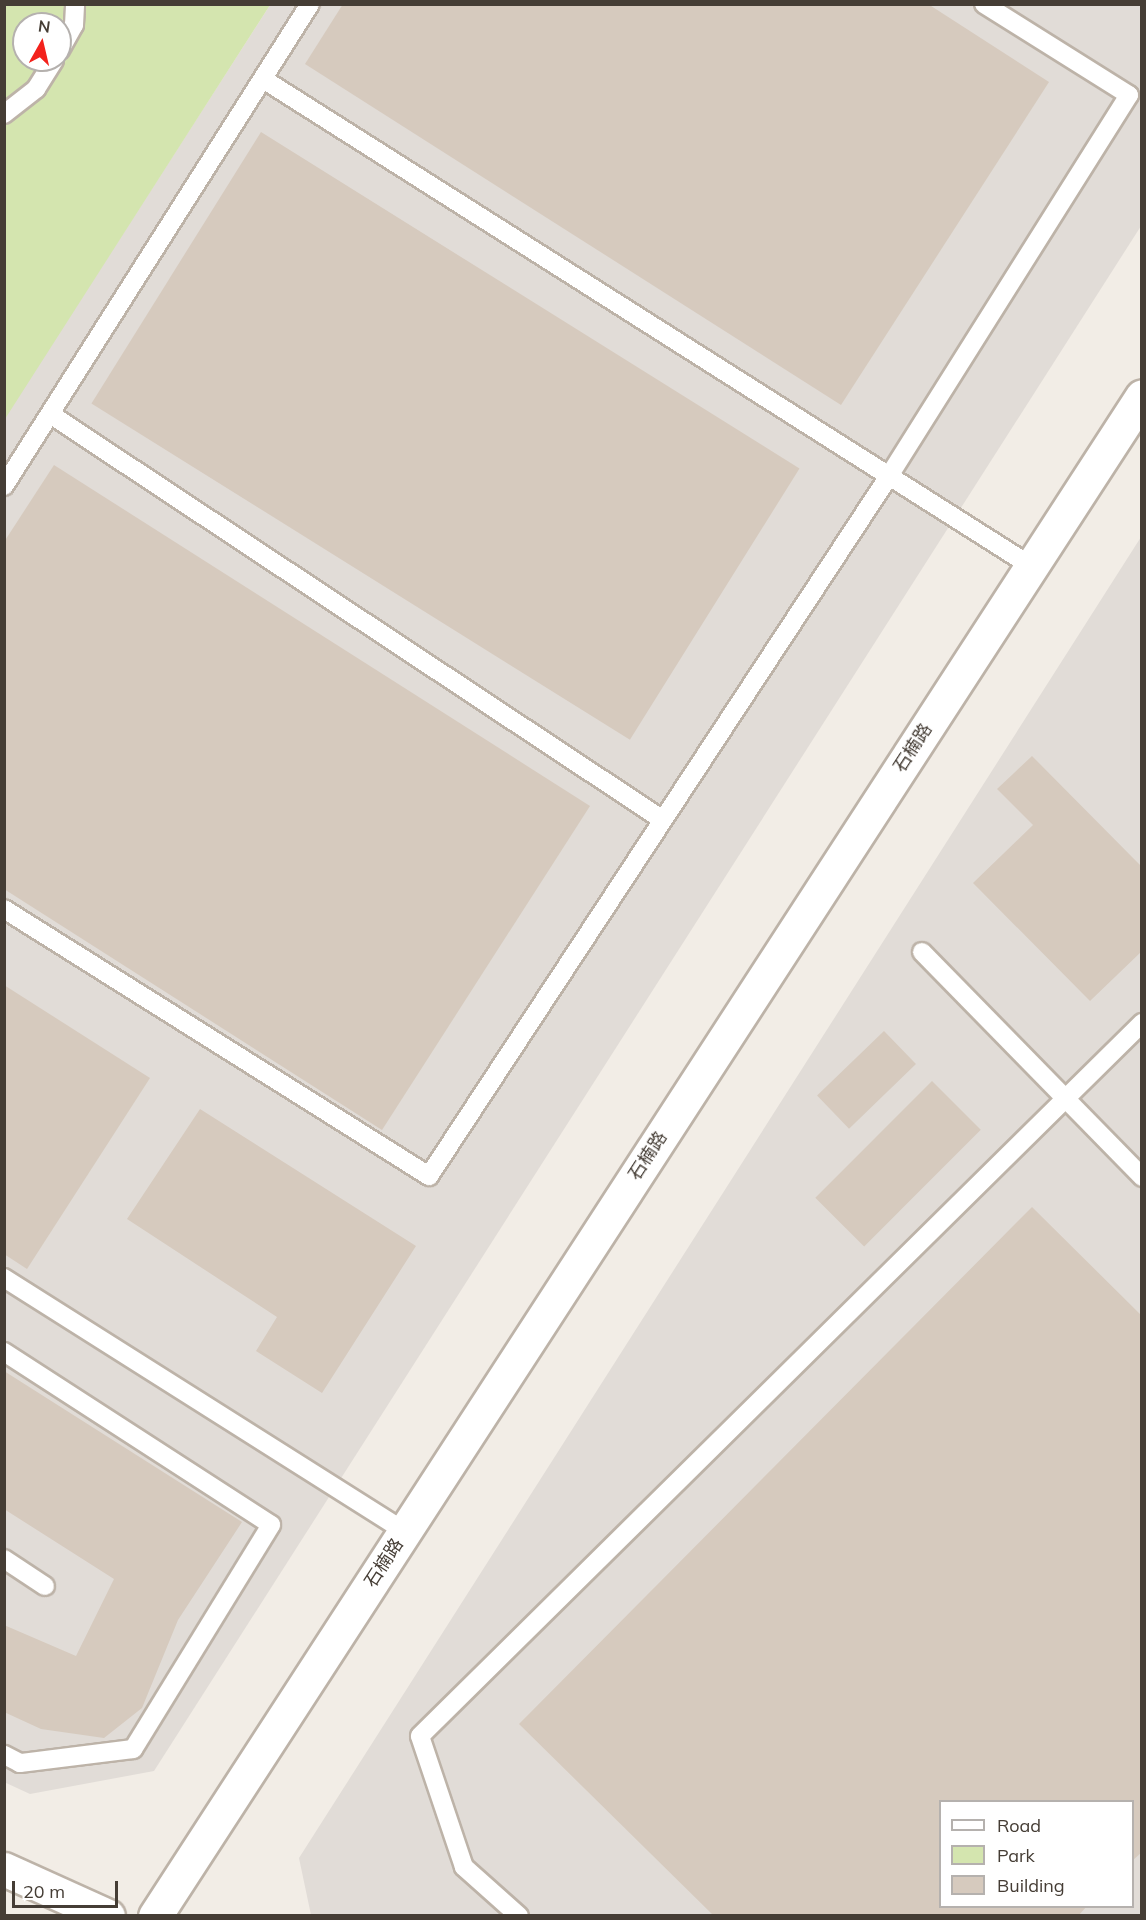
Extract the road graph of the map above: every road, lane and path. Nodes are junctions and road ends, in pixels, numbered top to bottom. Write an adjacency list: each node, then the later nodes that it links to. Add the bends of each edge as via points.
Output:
1 (75, 4): 4 (lane)
2 (310, 4): 6 (lane)
3 (984, 4): 10 (lane, via 1129,95)
4 (72, 29)
5 (47, 72): 7 (lane, via 36,90)
6 (262, 79): 9 (lane); 10 (lane)
7 (4, 114)
8 (1142, 396): 12 (street, 石楠路)
9 (50, 414): 11 (lane); 13 (lane)
10 (889, 476): 12 (lane); 13 (lane)
11 (4, 486)
12 (1031, 566): 21 (street, 石楠路)
13 (663, 820): 14 (lane, via 429,1176)
14 (4, 909)
15 (922, 952): 17 (lane)
16 (1142, 1023): 17 (lane)
17 (1065, 1099): 18 (lane); 28 (lane, via 420,1736 464,1867)
18 (1142, 1177)
19 (4, 1278): 21 (lane)
20 (4, 1352): 24 (lane, via 271,1525 133,1749 20,1763)
21 (404, 1532): 27 (street, 石楠路)
22 (4, 1560): 23 (lane)
23 (45, 1586)
24 (4, 1755)
25 (4, 1869): 26 (street)
26 (108, 1916)
27 (155, 1916)
28 (519, 1916)

